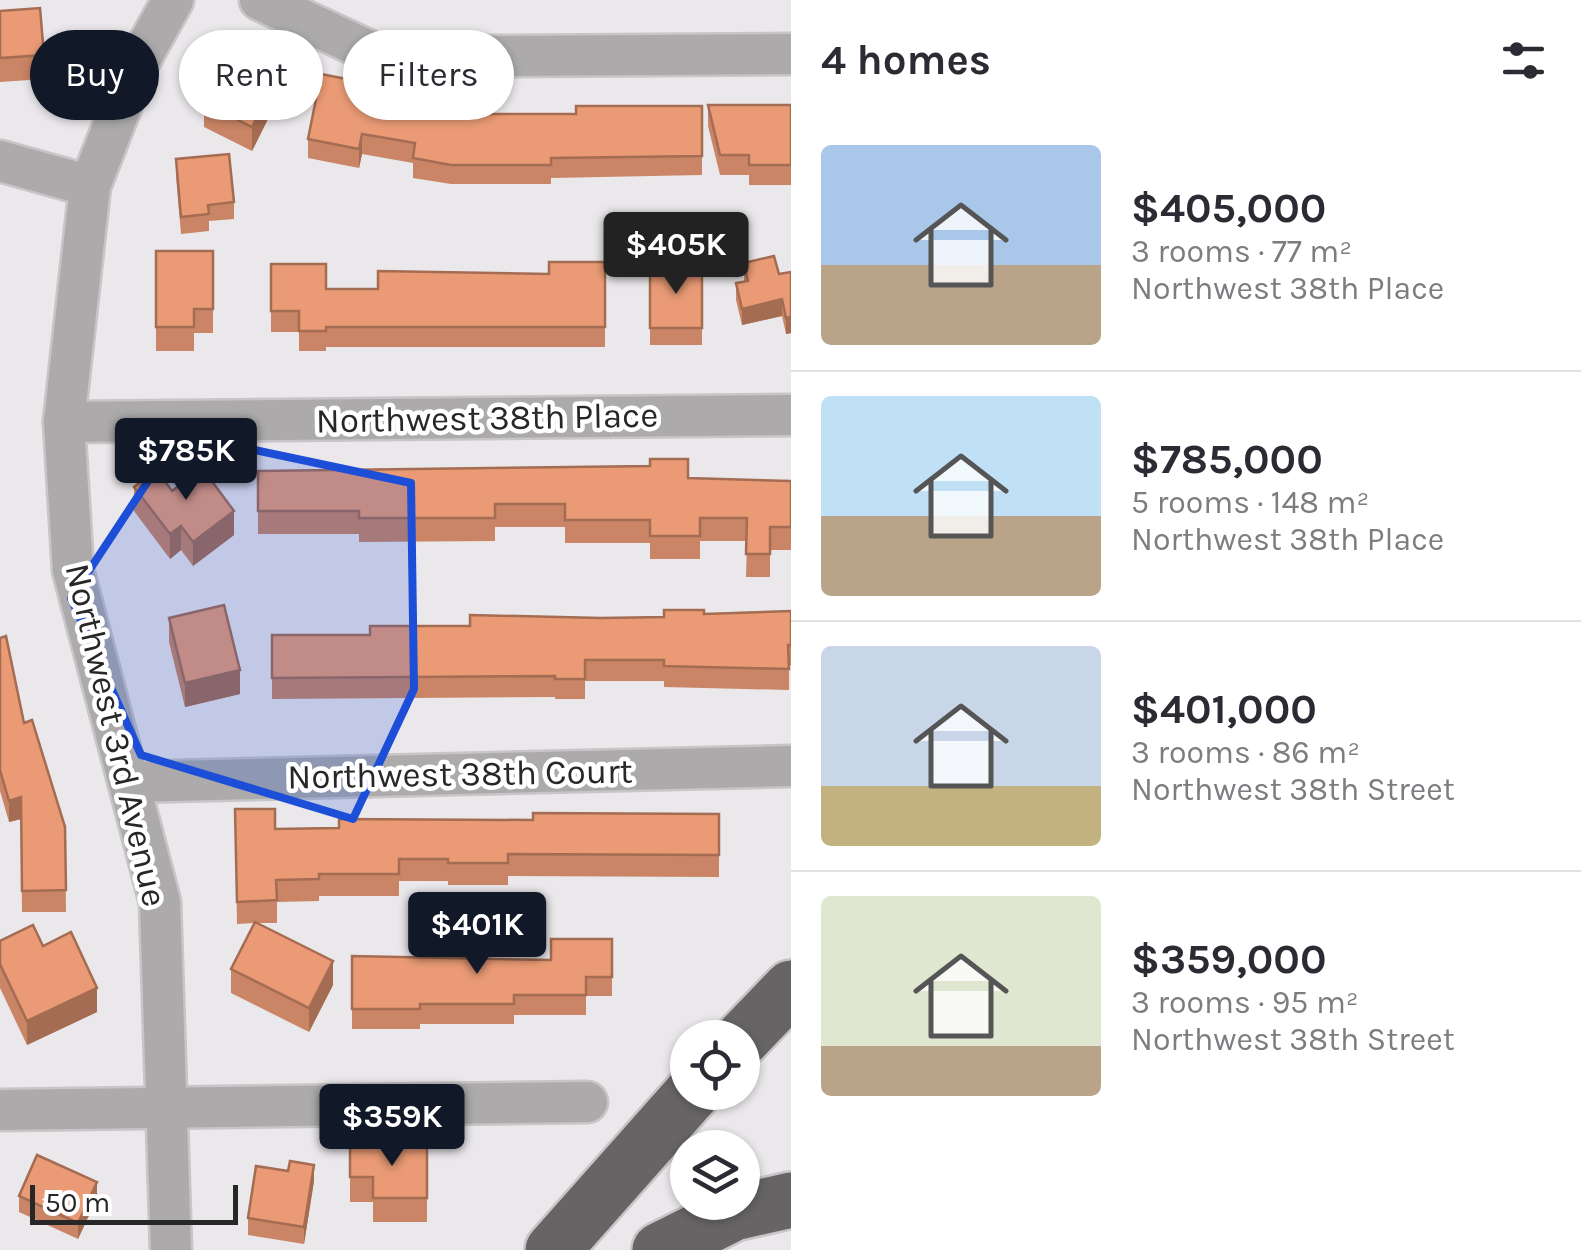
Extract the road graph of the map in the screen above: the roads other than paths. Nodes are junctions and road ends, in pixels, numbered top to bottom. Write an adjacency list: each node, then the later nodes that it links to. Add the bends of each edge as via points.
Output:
1 (173, 0): 5 (street, Northwest 3rd Avenue, via 137,65)
2 (260, 0): 3 (street, via 382,57)
3 (791, 54)
4 (0, 160): 5 (street)
5 (90, 186): 7 (street, Northwest 3rd Avenue)
6 (791, 414): 7 (street, Northwest 38th Place)
7 (64, 422): 9 (street, Northwest 3rd Avenue, via 73,570)
8 (791, 766): 9 (street, Northwest 38th Court)
9 (129, 782): 13 (street, Northwest 3rd Avenue, via 160,902)
10 (791, 988): 11 (highway)
11 (760, 1020)
12 (587, 1102): 13 (street)
13 (168, 1108): 14 (street); 17 (street, Northwest 3rd Avenue)
14 (0, 1110)
15 (677, 1110): 18 (highway)
16 (791, 1200): 19 (highway, via 734,1213)
17 (172, 1250)
18 (553, 1250)
19 (660, 1250)

